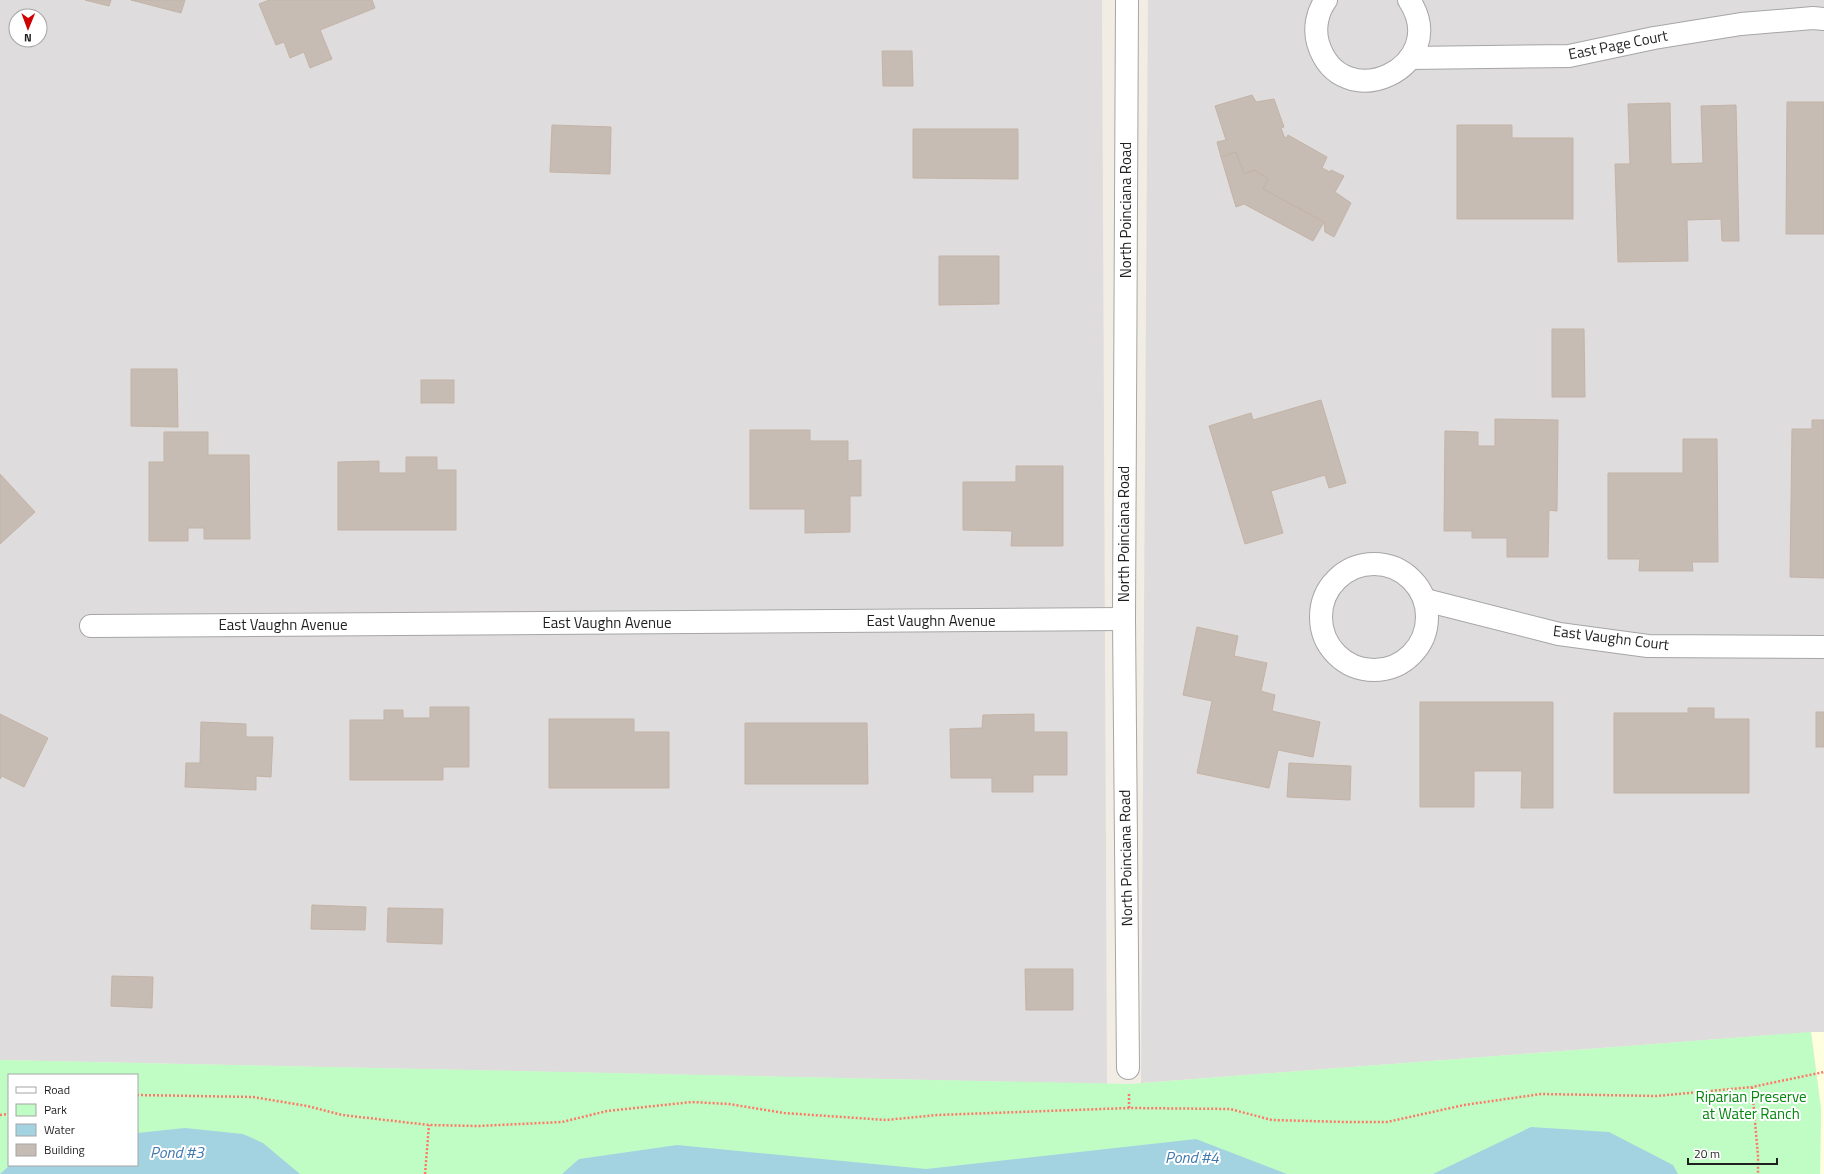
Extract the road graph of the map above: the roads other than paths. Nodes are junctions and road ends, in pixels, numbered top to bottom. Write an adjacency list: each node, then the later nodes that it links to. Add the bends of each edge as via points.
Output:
1 (1126, 0): 7 (street, North Poinciana Road)
2 (1326, 0): 5 (street, via 1317,21 1317,37 1321,53 1331,66 1344,76 1360,81 1377,80 1392,75 1406,65)
3 (1409, 0): 5 (street, via 1417,16 1419,34)
4 (1824, 20): 5 (street, East Page Court, via 1813,18 1741,24 1654,38 1569,56)
5 (1410, 58)
6 (1426, 600): 6 (street, via 1417,585 1405,573 1390,566 1373,563 1356,566 1342,574 1330,586 1322,602 1320,618 1324,637 1334,652 1348,664 1365,670 1384,670 1401,664 1415,652 1425,636 1428,618); 9 (street, East Vaughn Court, via 1559,634 1648,646)
7 (1124, 619): 8 (street, East Vaughn Avenue); 10 (street, North Poinciana Road)
8 (91, 626)
9 (1824, 647)
10 (1128, 1068)

